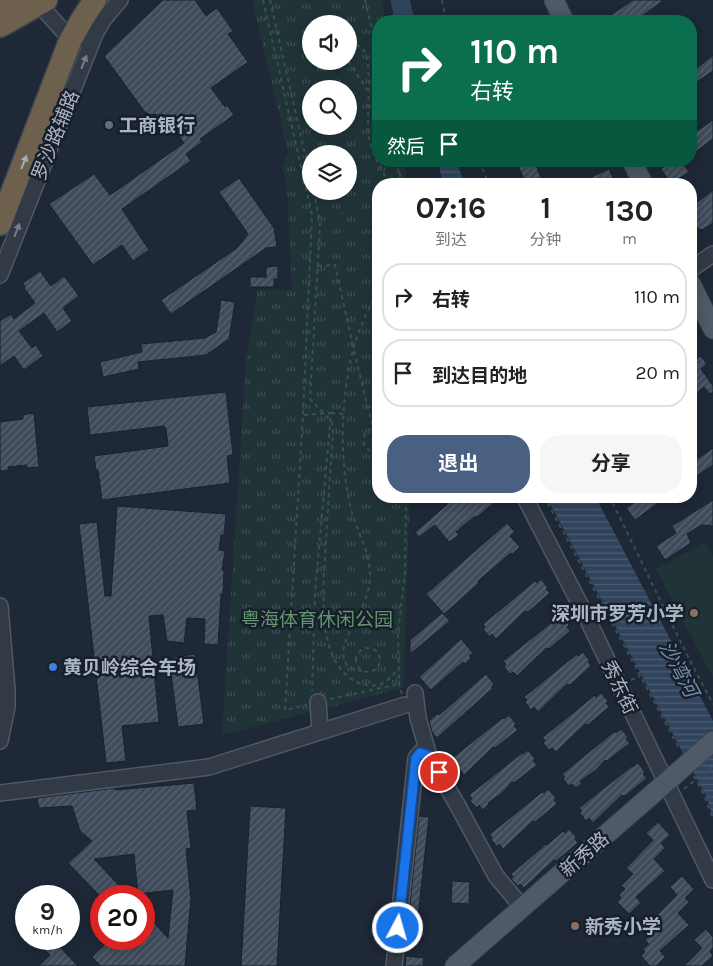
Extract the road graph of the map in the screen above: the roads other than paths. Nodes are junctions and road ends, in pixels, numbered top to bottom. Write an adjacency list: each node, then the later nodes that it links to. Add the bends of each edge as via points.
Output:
1 (12, 0): 7 (highway)
2 (38, 0): 9 (highway); 11 (street, via 65,33)
3 (46, 0): 10 (highway)
4 (96, 0): 12 (highway, one-way to 4, via 70,41)
5 (120, 0): 11 (street, 罗沙路辅路, via 104,20)
6 (554, 0): 8 (main road)
7 (0, 6)
8 (561, 15)
9 (0, 18)
10 (0, 26)
11 (92, 44): 15 (street, 罗沙路辅路, one-way to 11)
12 (0, 224)
13 (713, 254): 14 (street)
14 (697, 265)
15 (0, 275)
16 (697, 296): 17 (main road)
17 (713, 328)
18 (528, 503): 25 (street, 秀东街, via 586,616)
19 (0, 606): 22 (street, via 7,707)
20 (315, 703): 21 (street)
21 (320, 731): 24 (street, via 412,700); 26 (street, via 209,767)
22 (0, 741)
23 (713, 741): 25 (main road, 新秀路, bridge)
24 (429, 756): 28 (street, via 496,876); 29 (street, via 420,753 416,758)
25 (681, 773): 27 (street, 秀东街); 28 (main road, 新秀路)
26 (0, 793)
27 (713, 880)
28 (522, 907): 30 (main road, 新秀路)
29 (394, 966)
30 (455, 966)

